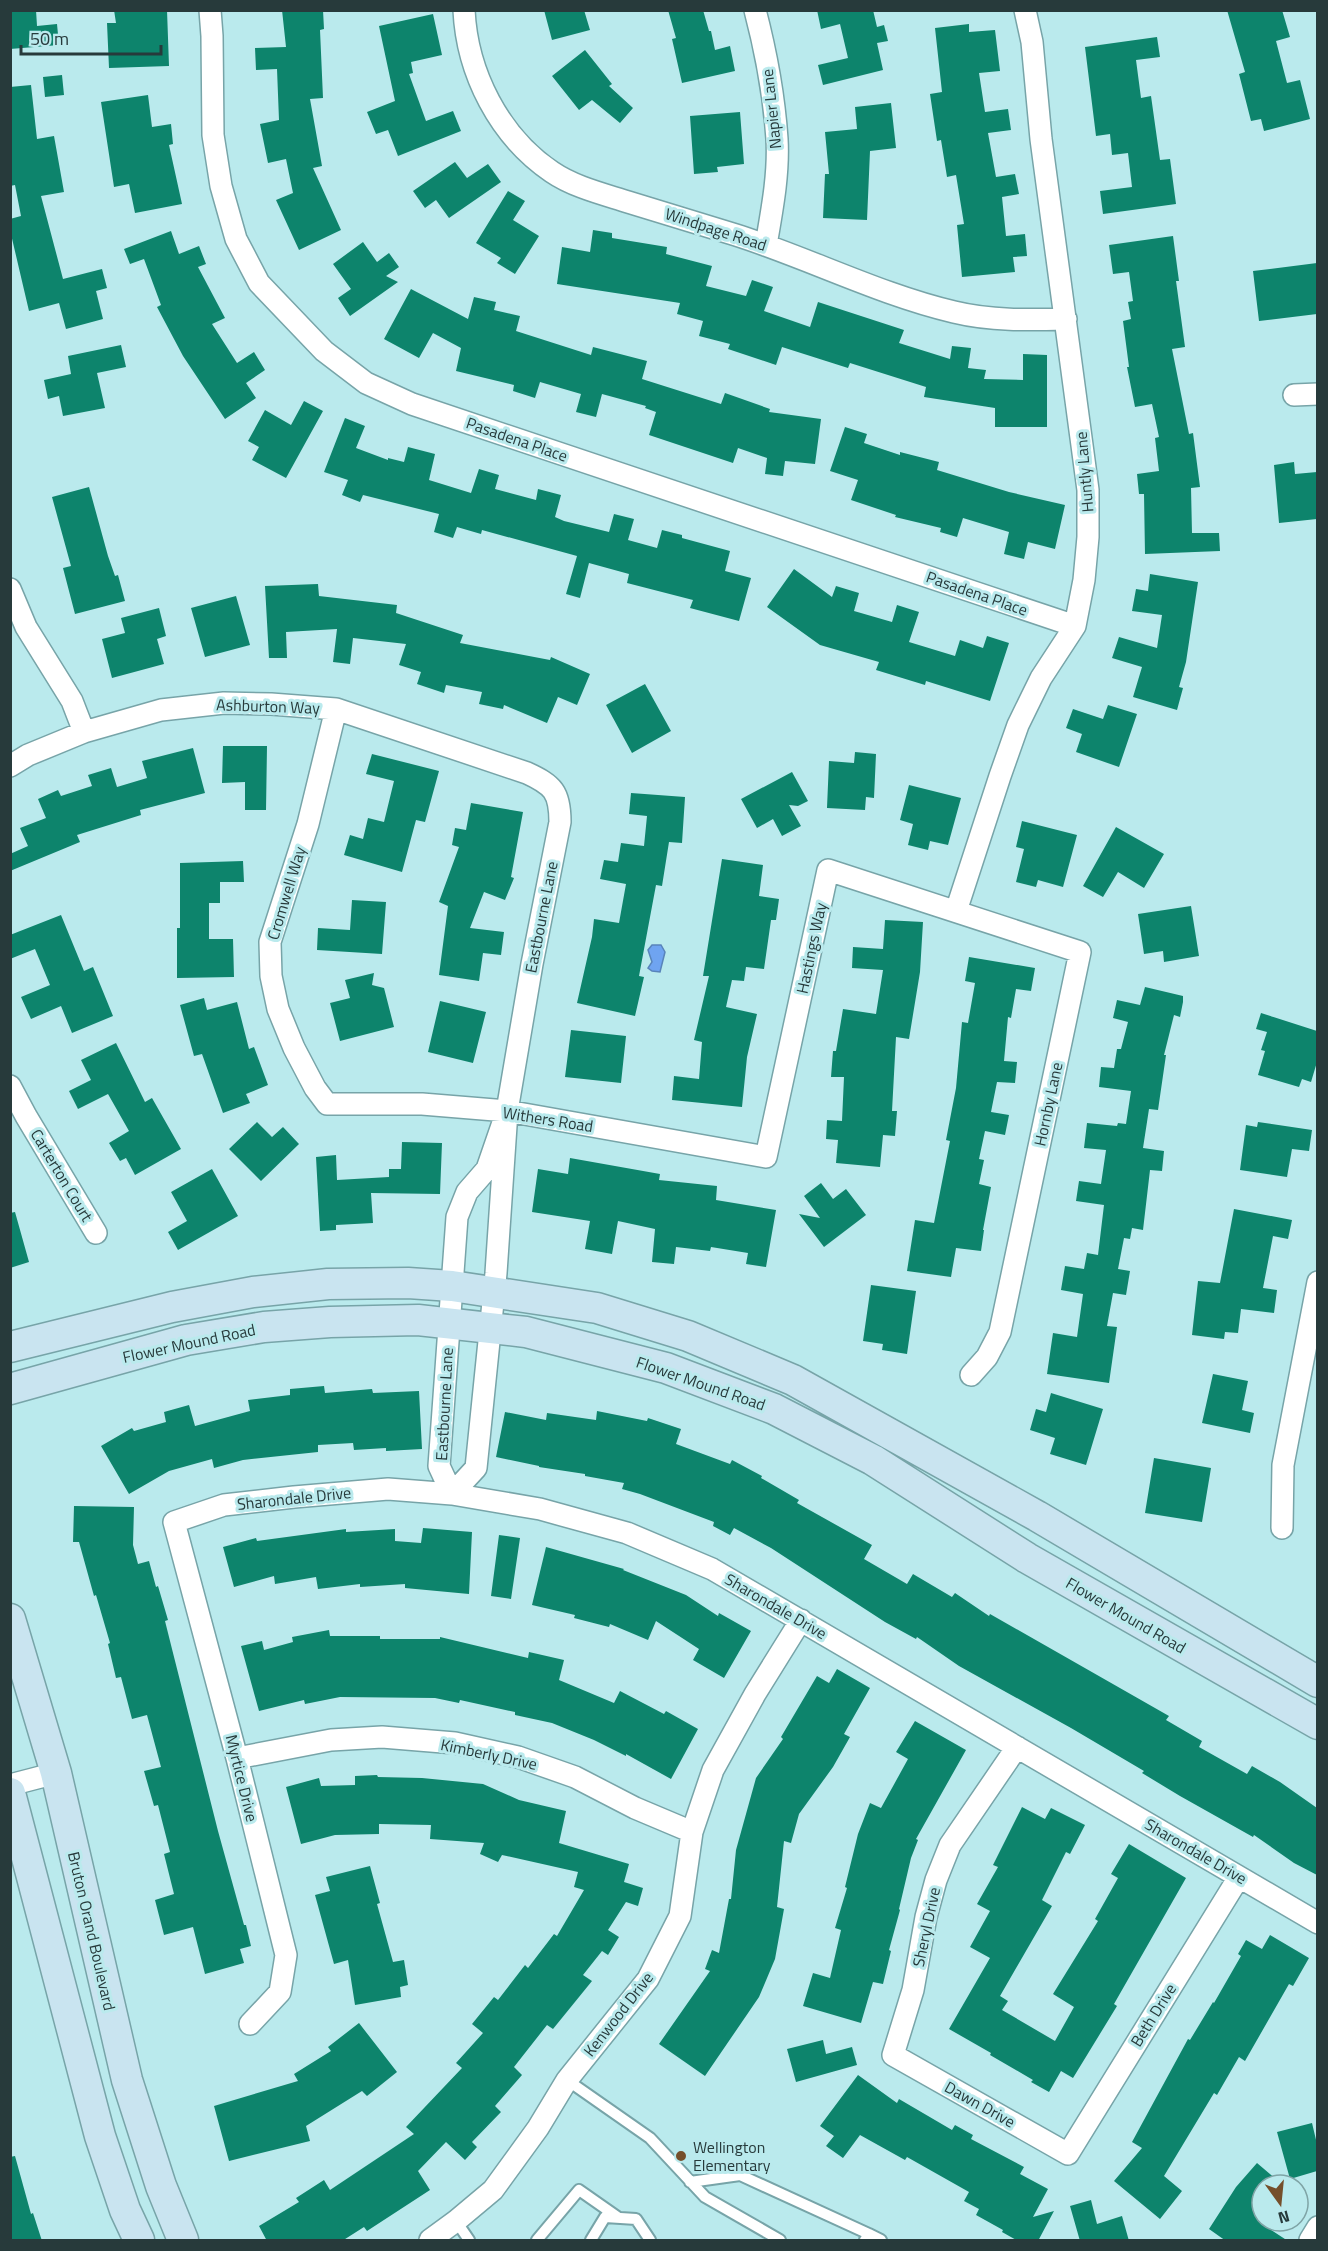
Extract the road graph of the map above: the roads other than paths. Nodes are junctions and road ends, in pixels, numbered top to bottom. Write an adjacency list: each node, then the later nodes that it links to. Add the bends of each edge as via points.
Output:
1 (210, 10): 10 (street, Pasadena Place, via 213,135 221,186 236,239 259,283 324,351 366,383 412,404)
2 (464, 10): 5 (street, Windpage Road, via 474,70 493,108 520,145 553,172 594,191)
3 (755, 10): 5 (street, Napier Lane, via 771,86 777,140 774,200)
4 (1025, 10): 6 (street, Huntly Lane)
5 (766, 245): 6 (street, Windpage Road, via 955,313 1002,320)
6 (1066, 320): 10 (street, Huntly Lane, via 1088,490 1084,580)
7 (1317, 394): 8 (street)
8 (1294, 395)
9 (10, 589): 12 (street, via 26,627 72,701)
10 (1075, 626): 15 (street, Huntly Lane, via 1041,678 1018,725)
11 (336, 709): 12 (street, Ashburton Way, via 224,703 161,710); 14 (street, Ashburton Way); 17 (street, Cromwell Way, via 308,824 270,942 271,976 278,1009 294,1048)
12 (84, 732): 13 (street, Ashburton Way)
13 (10, 766)
14 (527, 773): 18 (street, Eastbourne Lane, via 544,781 556,793 560,822)
15 (956, 912): 19 (street, Hastings Way, via 828,870); 27 (street, Hornby Lane, via 1080,952 1000,1332 987,1357)
16 (10, 1086): 20 (street, Carterton Court)
17 (327, 1104): 18 (street, Withers Road, via 422,1104)
18 (507, 1112): 19 (street, Withers Road); 22 (street, Eastbourne Lane, via 487,1169 467,1192 457,1217); 23 (street, Eastbourne Lane)
19 (766, 1157)
20 (96, 1233)
21 (1317, 1282): 31 (street, via 1283,1465)
22 (452, 1286): 23 (main road, Flower Mound Road); 24 (street, Eastbourne Lane); 26 (main road, Flower Mound Road, via 328,1284 253,1292 172,1307)
23 (493, 1293): 25 (street, Eastbourne Lane); 34 (main road, Flower Mound Road, via 597,1308 688,1336 793,1380 1018,1506)
24 (449, 1323): 25 (main road, Flower Mound Road); 28 (main road, Flower Mound Road, via 349,1321 264,1327 186,1340); 29 (street, Eastbourne Lane, via 439,1466)
25 (489, 1329): 29 (street, Eastbourne Lane, via 476,1468); 35 (main road, Flower Mound Road, via 526,1332 666,1368 774,1409 873,1460 1027,1558)
26 (10, 1347)
27 (971, 1375)
28 (10, 1389)
29 (452, 1494): 30 (street, Sharondale Drive, via 388,1490 294,1497 224,1505); 33 (street, Sharondale Drive, via 540,1509 627,1533 712,1569)
30 (174, 1522): 37 (street, Myrtice Drive)
31 (1282, 1528)
32 (10, 1620): 38 (main road, Bruton Orand Boulevard)
33 (801, 1620): 36 (street, Sharondale Drive); 41 (street, Kenwood Drive, via 713,1770)
34 (1317, 1682)
35 (1317, 1724)
36 (1017, 1747): 42 (street, Sharondale Drive); 45 (street, Sheryl Drive, via 950,1845 936,1880 913,1990)
37 (237, 1758): 41 (street, Kimberly Drive, via 331,1740 382,1737 455,1743 518,1757 575,1776); 44 (street, Myrtice Drive, via 286,1955 280,1992)
38 (56, 1773): 39 (street); 54 (main road, Bruton Orand Boulevard, via 127,2080)
39 (10, 1785)
40 (10, 1793): 53 (main road, via 100,2136)
41 (692, 1832): 46 (street, Kenwood Drive, via 680,1916 648,1979)
42 (1239, 1877): 43 (street, Sharondale Drive); 47 (street, Beth Drive)
43 (1317, 1923)
44 (250, 2024)
45 (893, 2055): 47 (street, Dawn Drive)
46 (567, 2080): 48 (lane, via 650,2138); 50 (street, Kenwood Drive, via 493,2190)
47 (1068, 2154)
48 (690, 2182): 52 (lane, via 740,2175); 60 (lane, via 705,2197)
49 (620, 2218): 57 (lane, via 579,2190); 58 (lane, via 605,2217); 59 (lane, via 636,2218)
50 (456, 2222): 55 (street, Kenwood Drive); 56 (lane)
51 (1317, 2227): 62 (street)
52 (867, 2237): 61 (lane)
53 (139, 2241)
54 (183, 2241)
55 (430, 2241)
56 (470, 2241)
57 (537, 2241)
58 (591, 2241)
59 (650, 2241)
60 (780, 2241)
61 (881, 2241)
62 (1310, 2241)

